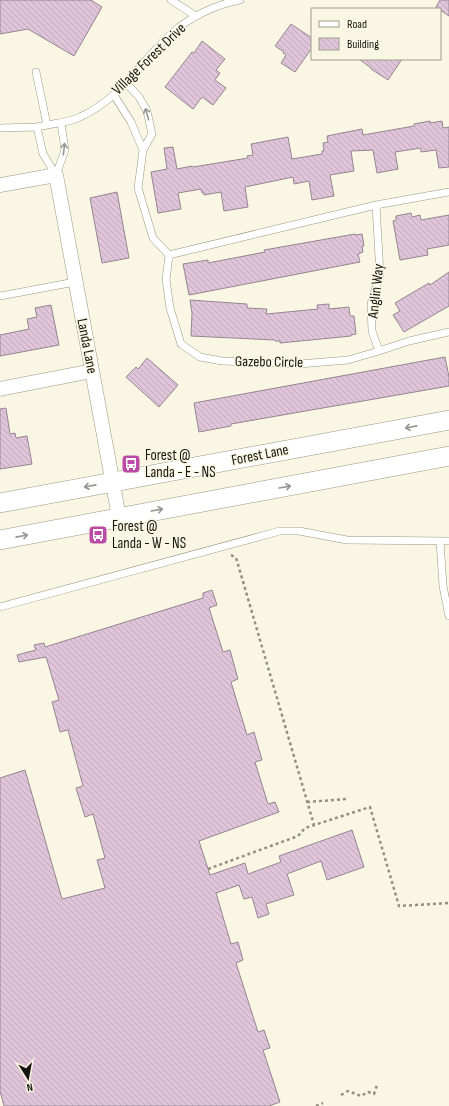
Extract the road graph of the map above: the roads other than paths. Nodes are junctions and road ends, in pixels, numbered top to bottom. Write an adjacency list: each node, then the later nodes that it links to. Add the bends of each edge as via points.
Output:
1 (170, 0): 3 (lane)
2 (240, 0): 3 (lane, Village Forest Drive)
3 (196, 16): 5 (lane, Village Forest Drive, via 168,38)
4 (36, 72): 8 (lane)
5 (126, 83): 6 (lane, Village Forest Drive); 11 (lane, one-way to 5, via 152,134 147,111)
6 (114, 95): 7 (lane, Village Forest Drive, via 89,113); 11 (lane, via 131,122)
7 (61, 123): 8 (lane, Village Forest Drive); 12 (lane, one-way to 7, via 65,150)
8 (47, 125): 9 (lane, Village Forest Drive)
9 (37, 127): 10 (lane, Village Forest Drive); 12 (lane, via 43,154)
10 (0, 128)
11 (143, 150): 16 (lane, via 138,188 154,238)
12 (56, 175): 13 (street); 17 (street, Landa Lane)
13 (0, 185)
14 (449, 192): 15 (lane)
15 (376, 205): 16 (lane); 20 (lane, Anglin Way, via 380,274 371,304 372,331)
16 (169, 255): 20 (lane, Gazebo Circle, via 166,280 170,308 181,344 200,357 222,361 299,364 348,360)
17 (75, 282): 18 (lane); 21 (street, Landa Lane)
18 (0, 296)
19 (449, 332): 20 (lane, Gazebo Circle)
20 (379, 351)
21 (92, 371): 22 (street); 25 (street, Landa Lane)
22 (0, 389)
23 (449, 420): 25 (main road, Forest Lane, one-way to 25)
24 (449, 456): 27 (main road, one-way to 24)
25 (112, 482): 26 (main road, Forest Lane, one-way to 26); 27 (street, Landa Lane)
26 (0, 503)
27 (118, 518): 28 (main road, one-way to 27)
28 (0, 540)
29 (440, 541): 30 (lane); 31 (lane, via 348,540 299,531 280,531); 32 (lane, via 443,586)
30 (449, 541)
31 (0, 607)
32 (449, 616)

